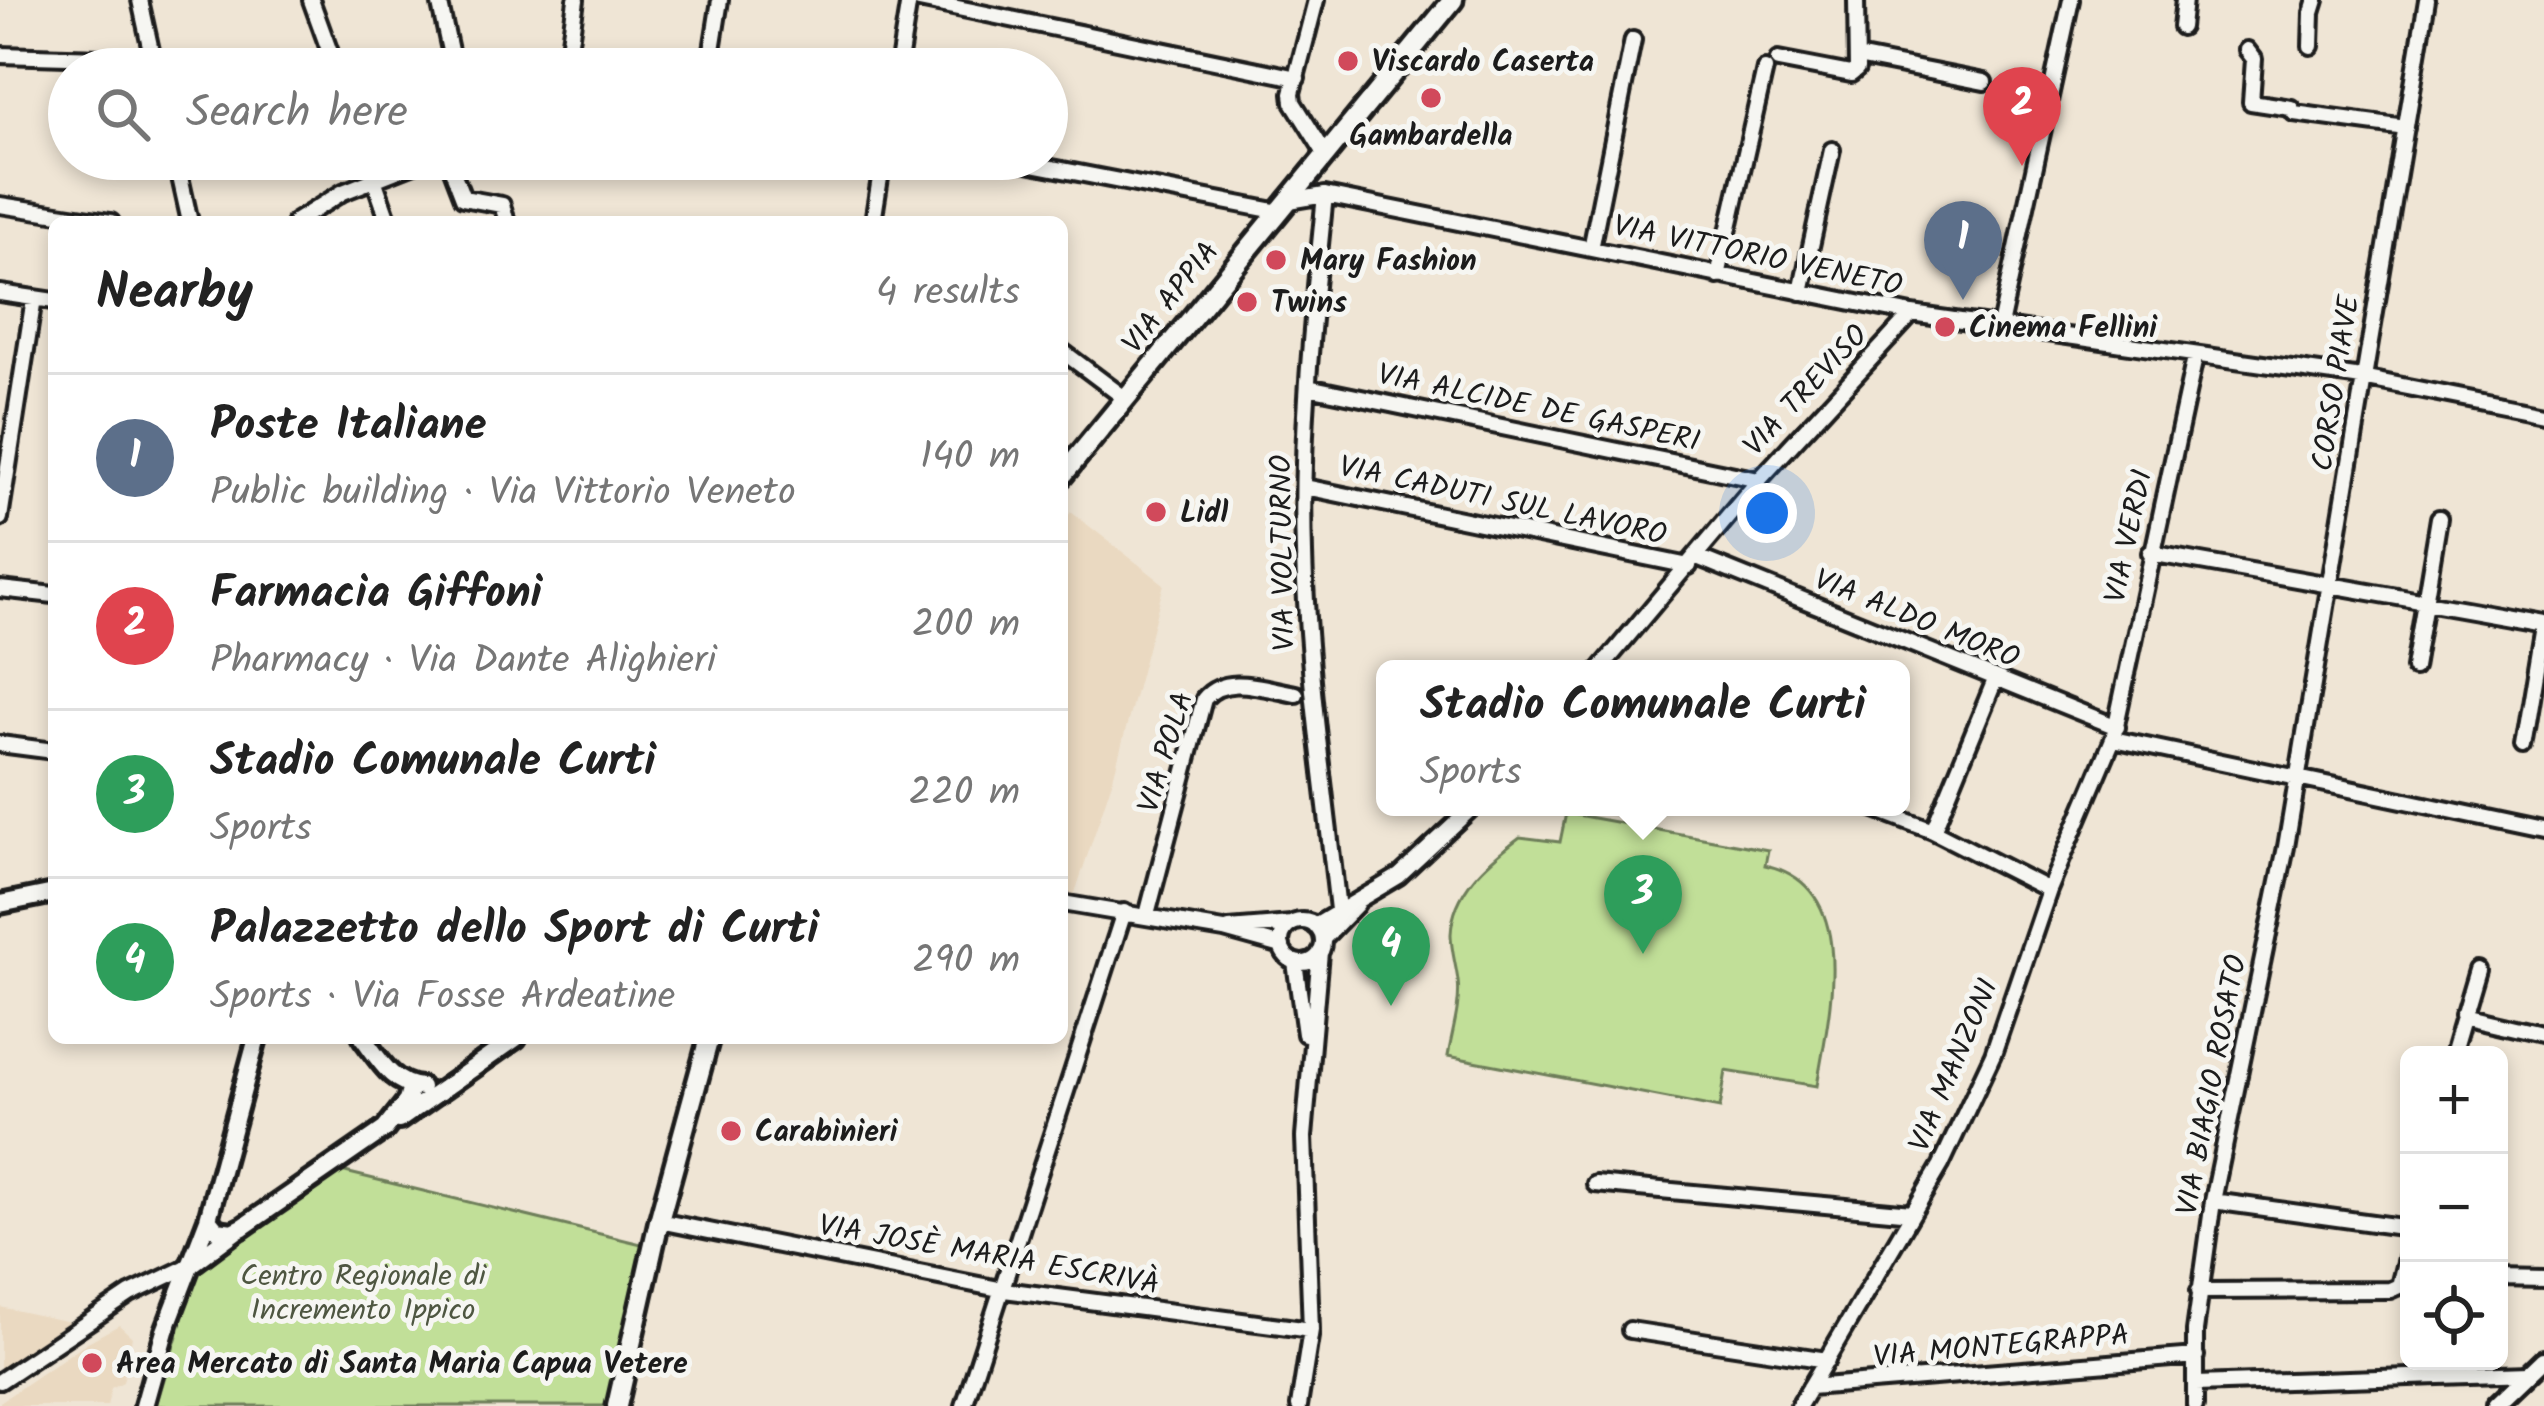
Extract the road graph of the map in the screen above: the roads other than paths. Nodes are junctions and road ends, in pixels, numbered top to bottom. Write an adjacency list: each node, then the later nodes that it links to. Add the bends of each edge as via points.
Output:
1 (140, 0): 18 (street)
2 (311, 0): 19 (street)
3 (439, 0): 20 (street)
4 (577, 0): 21 (street)
5 (720, 0): 22 (street)
6 (909, 0): 23 (street)
7 (919, 0): 29 (street)
8 (1316, 0): 29 (street)
9 (1454, 0): 32 (main road, VIA APPIA)
10 (1856, 0): 27 (street)
11 (2071, 0): 54 (street)
12 (2184, 0): 15 (street)
13 (2316, 0): 17 (street)
14 (2428, 0): 30 (street, CORSO PIAVE)
15 (2181, 27)
16 (1633, 40): 47 (street)
17 (2311, 46)
18 (150, 48)
19 (328, 48)
20 (449, 48)
21 (569, 48)
22 (712, 48)
23 (901, 48)
24 (2247, 50): 30 (street, via 2254,58 2251,102)
25 (0, 55): 26 (street)
26 (48, 56)
27 (1857, 57): 28 (street); 48 (street, via 1852,74 1771,64)
28 (1984, 82)
29 (1294, 86): 32 (street, via 1293,102)
30 (2406, 128): 57 (street, CORSO PIAVE)
31 (1832, 150): 49 (street)
32 (1326, 155): 40 (main road, VIA APPIA)
33 (1068, 169): 40 (street)
34 (181, 180): 42 (street)
35 (456, 180): 45 (street, via 463,198 502,205)
36 (880, 180): 46 (street)
37 (375, 181): 43 (street); 44 (street)
38 (1324, 195): 40 (street, VIA VITTORIO VENETO); 47 (street, VIA VITTORIO VENETO); 58 (street, VIA VOLTURNO)
39 (0, 206): 41 (street)
40 (1284, 206): 59 (main road, VIA APPIA)
41 (69, 216)
42 (189, 216)
43 (303, 216)
44 (386, 216)
45 (505, 216)
46 (874, 216)
47 (1591, 248): 48 (street, VIA VITTORIO VENETO)
48 (1718, 276): 49 (street, VIA VITTORIO VENETO)
49 (1802, 292): 53 (street, VIA VITTORIO VENETO)
50 (0, 293): 51 (street)
51 (34, 298): 52 (street); 64 (street)
52 (48, 300)
53 (1912, 314): 54 (street, VIA VITTORIO VENETO); 62 (street, VIA TREVISO)
54 (2000, 326): 56 (street, VIA VITTORIO VENETO)
55 (1068, 356): 59 (street)
56 (2195, 357): 57 (street, VIA VITTORIO VENETO); 66 (street, VIA VERDI)
57 (2362, 378): 60 (street, VIA VITTORIO VENETO); 68 (street, CORSO PIAVE)
58 (1308, 386): 62 (street, VIA ALCIDE DE GASPERI); 63 (street, VIA VOLTURNO)
59 (1126, 399): 61 (main road, VIA APPIA)
60 (2544, 414)
61 (1068, 469)
62 (1759, 480): 67 (street, VIA TREVISO)
63 (1305, 487): 67 (street, VIA CADUTI SUL LAVORO); 91 (street, VIA VOLTURNO, via 1312,668)
64 (0, 518)
65 (2439, 518): 71 (street)
66 (2150, 553): 68 (street); 77 (street, VIA VERDI)
67 (1693, 562): 73 (street, VIA TREVISO); 75 (street, VIA ALDO MORO)
68 (2330, 585): 71 (street); 81 (street, CORSO PIAVE)
69 (0, 589): 70 (street)
70 (48, 594)
71 (2425, 602): 72 (street); 74 (street)
72 (2544, 624): 79 (street)
73 (1608, 660)
74 (2414, 668)
75 (1995, 680): 77 (street, VIA ALDO MORO); 85 (street)
76 (1296, 694): 93 (street, VIA POLA, via 1225,683 1204,699)
77 (2115, 733): 81 (street, VIA ALDO MORO); 86 (street, VIA MANZONI)
78 (0, 745): 80 (street)
79 (2524, 746)
80 (48, 750)
81 (2297, 776): 84 (street, VIA ALDO MORO); 112 (street, VIA BIAGIO ROSATO)
82 (1463, 816): 88 (street, via 1399,876)
83 (1894, 816): 85 (street)
84 (2544, 830)
85 (1933, 831): 86 (street)
86 (2049, 890): 113 (street, VIA MANZONI, via 1994,1054)
87 (48, 894): 89 (street)
88 (1364, 896): 91 (street); 96 (street)
89 (0, 904)
90 (1068, 904): 92 (street)
91 (1338, 910): 96 (street)
92 (1124, 912): 93 (street); 122 (street)
93 (1147, 915): 95 (street)
94 (1291, 924): 95 (street); 96 (street, via 1304,921); 97 (street)
95 (1224, 930): 97 (street)
96 (1319, 939): 98 (street, via 1309,961); 107 (street)
97 (1282, 946): 98 (street)
98 (1295, 962): 107 (street)
99 (2477, 970): 100 (street)
100 (2462, 1016): 101 (street); 106 (street)
101 (2544, 1035)
102 (255, 1044): 114 (street)
103 (368, 1044): 108 (street)
104 (507, 1044): 109 (street)
105 (707, 1044): 115 (main road)
106 (2454, 1046)
107 (1308, 1068): 124 (street)
108 (411, 1087): 109 (street); 110 (street)
109 (446, 1087): 110 (street)
110 (386, 1129): 116 (street)
111 (1595, 1184): 113 (street)
112 (2213, 1201): 117 (street); 123 (street, VIA BIAGIO ROSATO)
113 (1912, 1214): 127 (street, VIA MANZONI)
114 (208, 1219): 116 (street, via 217,1230); 118 (street)
115 (659, 1221): 122 (street, VIA JOSÈ MARIA ESCRIVÀ); 133 (main road)
116 (243, 1227): 118 (street)
117 (2400, 1227)
118 (189, 1266): 129 (street, via 130,1294); 132 (street)
119 (2508, 1277): 120 (street)
120 (2544, 1278)
121 (2400, 1283): 123 (street, via 2390,1290)
122 (1004, 1290): 124 (street, VIA JOSÈ MARIA ESCRIVÀ); 134 (street)
123 (2199, 1291): 126 (street, VIA BIAGIO ROSATO)
124 (1311, 1330): 135 (street)
125 (1630, 1330): 127 (street)
126 (2196, 1356): 130 (street, VIA BIAGIO ROSATO); 131 (street, VIA MONTEGRAPPA)
127 (1827, 1360): 131 (street, VIA MANZONI)
128 (2537, 1367): 130 (street); 138 (street)
129 (0, 1382)
130 (2196, 1384): 137 (street, VIA BIAGIO ROSATO)
131 (1810, 1387): 136 (street, VIA MANZONI)
132 (144, 1406)
133 (617, 1406)
134 (964, 1406)
135 (1301, 1406)
136 (1799, 1406)
137 (2195, 1406)
138 (2496, 1406)

